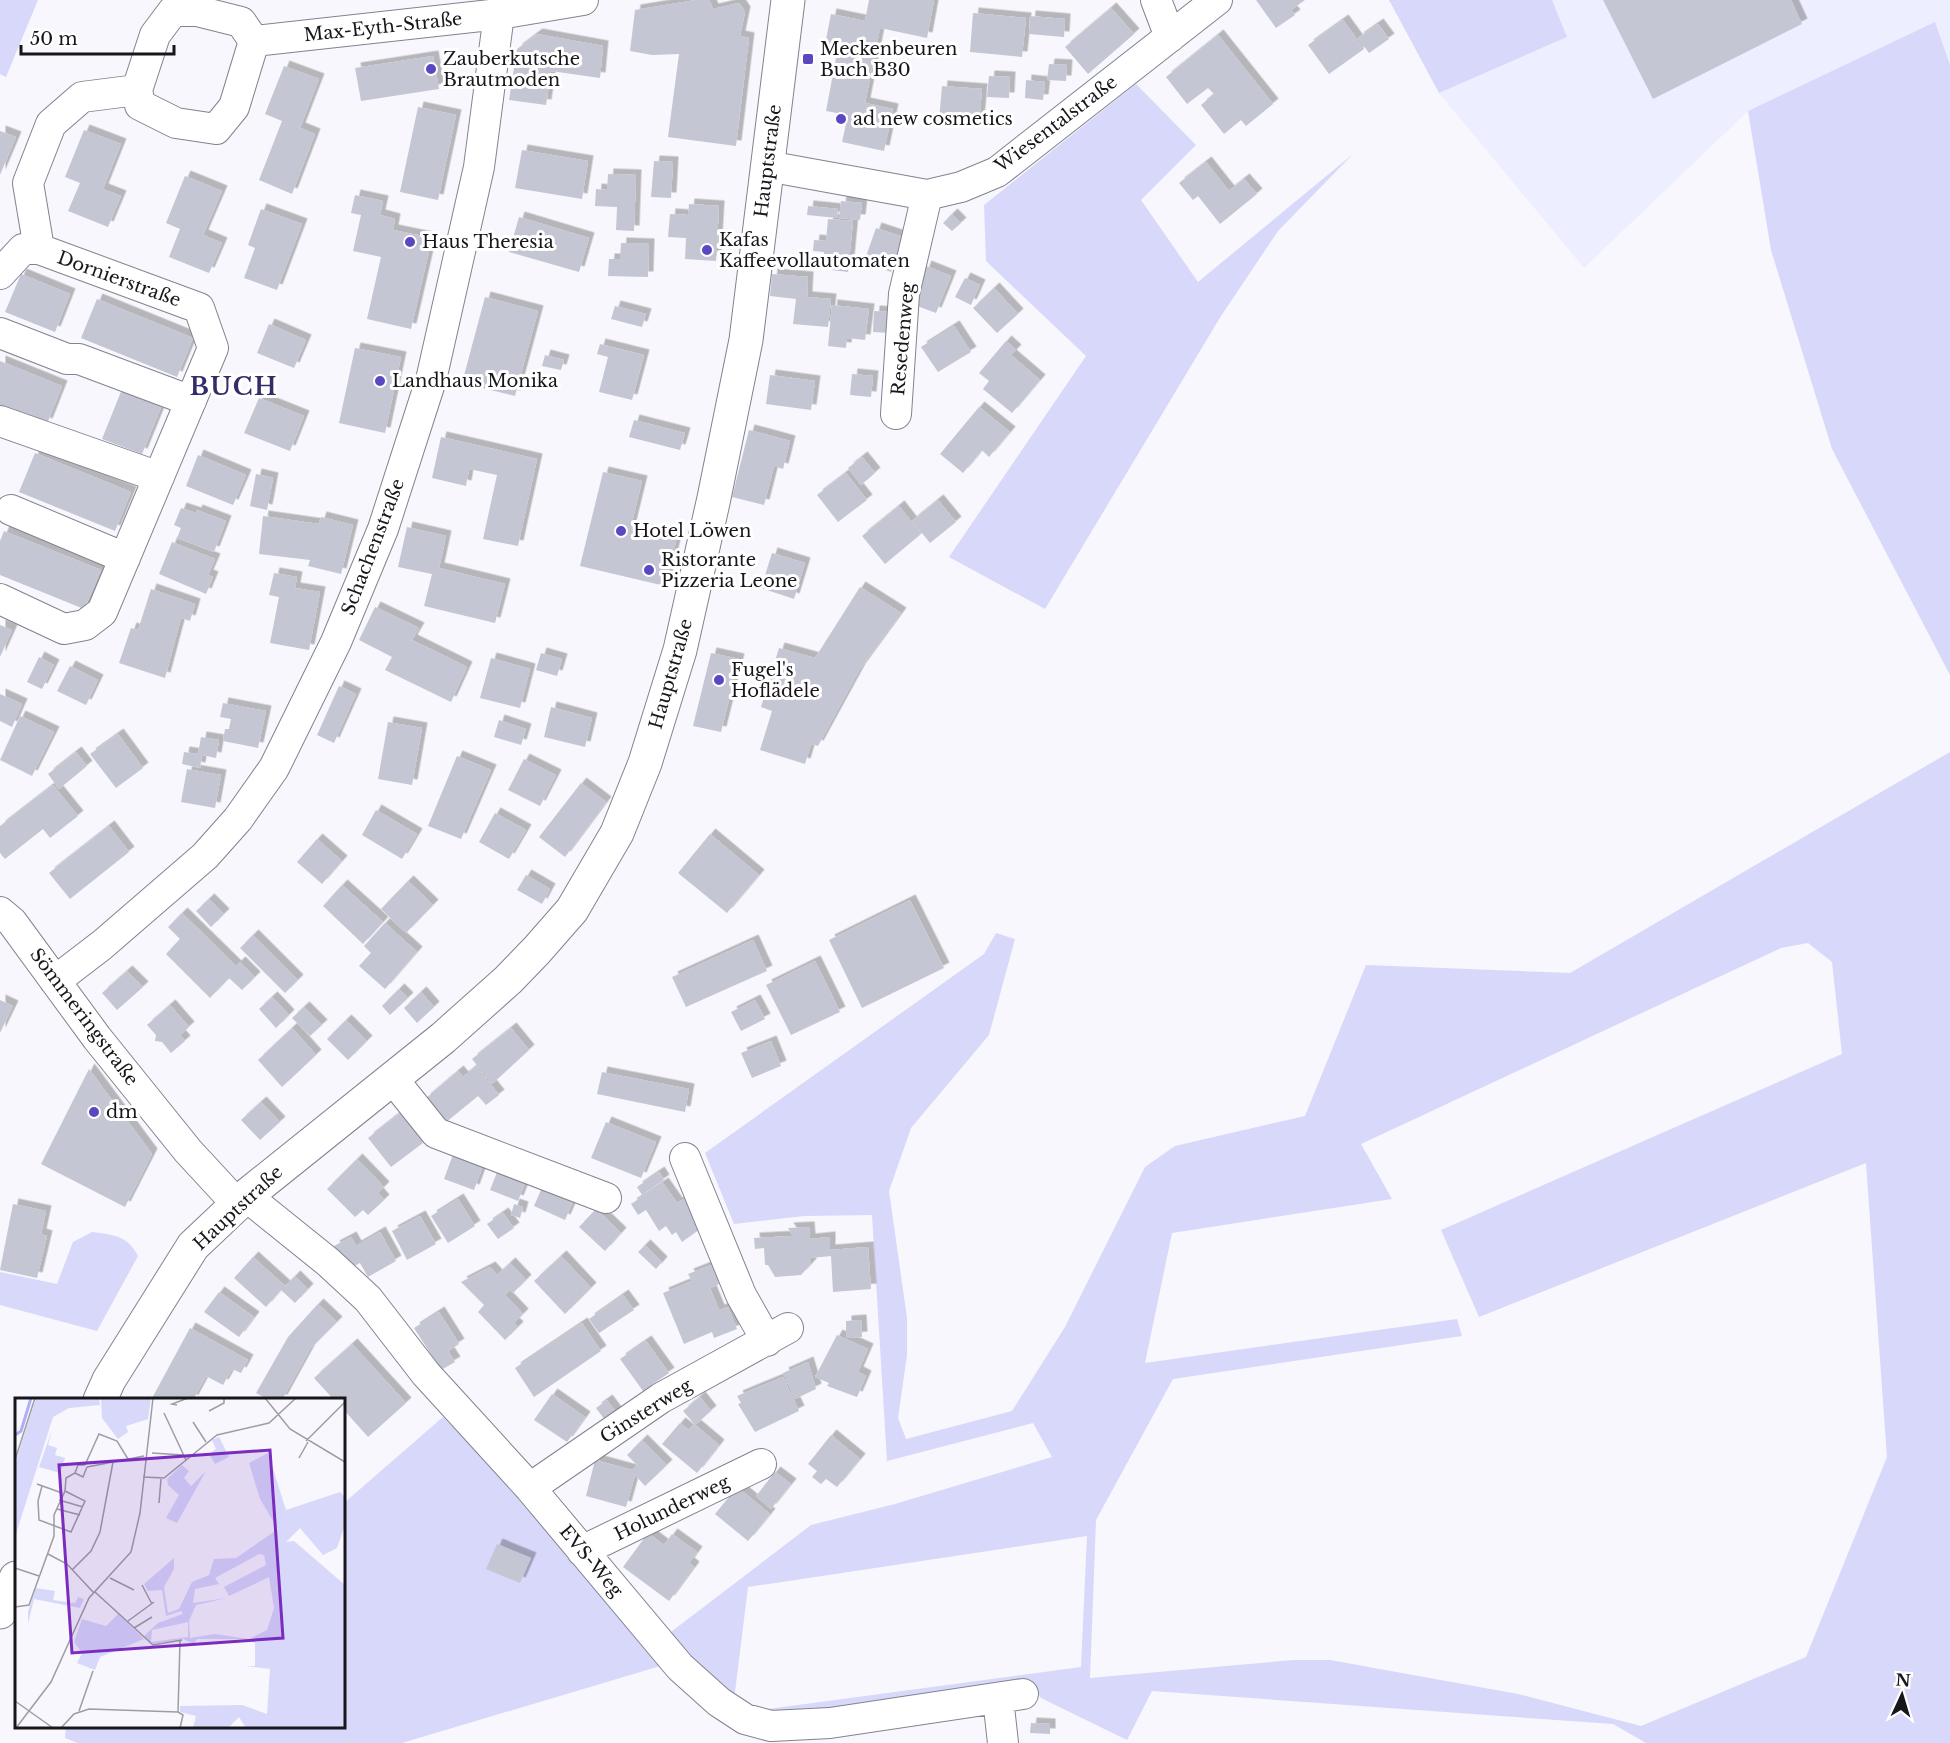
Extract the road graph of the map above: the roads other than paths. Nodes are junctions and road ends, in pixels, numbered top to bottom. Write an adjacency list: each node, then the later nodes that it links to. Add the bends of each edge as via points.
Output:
1 (583, 0): 5 (street, Max-Eyth-Straße)
2 (788, 0): 9 (main road, Hauptstraße)
3 (1156, 0): 7 (street)
4 (1217, 0): 7 (street, Wiesentalstraße)
5 (499, 14): 6 (street, Max-Eyth-Straße); 21 (street, Schachenstraße, via 479,167 431,380 383,529 336,642 274,768 238,819 205,856)
6 (248, 21): 8 (street, Max-Eyth-Straße, via 197,11 173,11 155,35); 8 (street, via 234,107 216,129 176,123 140,105)
7 (1170, 37): 10 (street, Wiesentalstraße, via 996,172 962,187)
8 (137, 90): 11 (street, via 82,98 51,124 28,183)
9 (767, 166): 10 (street, Wiesentalstraße); 22 (main road, Hauptstraße, via 746,340 714,498 680,650 624,817 589,884 543,944 452,1030)
10 (927, 195): 14 (street, Resedenweg, via 904,294)
11 (13, 258): 13 (street, Dornierstraße, via 199,308 213,348)
12 (0, 333): 13 (street)
13 (191, 401): 16 (street, Dornierstraße)
14 (896, 414)
15 (0, 421): 16 (street)
16 (159, 477): 18 (street, Dornierstraße)
17 (11, 510): 18 (street)
18 (125, 558): 19 (street, Dornierstraße, via 102,612 85,625 64,629)
19 (0, 599)
20 (0, 912): 21 (street, Sömmeringstraße, via 12,922)
21 (55, 981): 25 (street, Sömmeringstraße, via 188,1151)
22 (392, 1078): 24 (street, via 436,1133); 25 (main road, Hauptstraße)
23 (685, 1158): 28 (street, Ginsterweg, via 741,1295 778,1334 661,1398)
24 (606, 1198)
25 (242, 1200): 26 (main road, Hauptstraße, via 193,1246); 28 (street, EVS-Weg, via 328,1262 368,1299 426,1374)
26 (101, 1398)
27 (761, 1464): 29 (street, Holunderweg)
28 (530, 1488): 29 (street, EVS-Weg)
29 (582, 1551): 32 (street, EVS-Weg, via 680,1667 745,1719 771,1726 830,1723 1011,1696)
30 (15, 1580): 31 (main road)
31 (0, 1612)
32 (1003, 1743)

